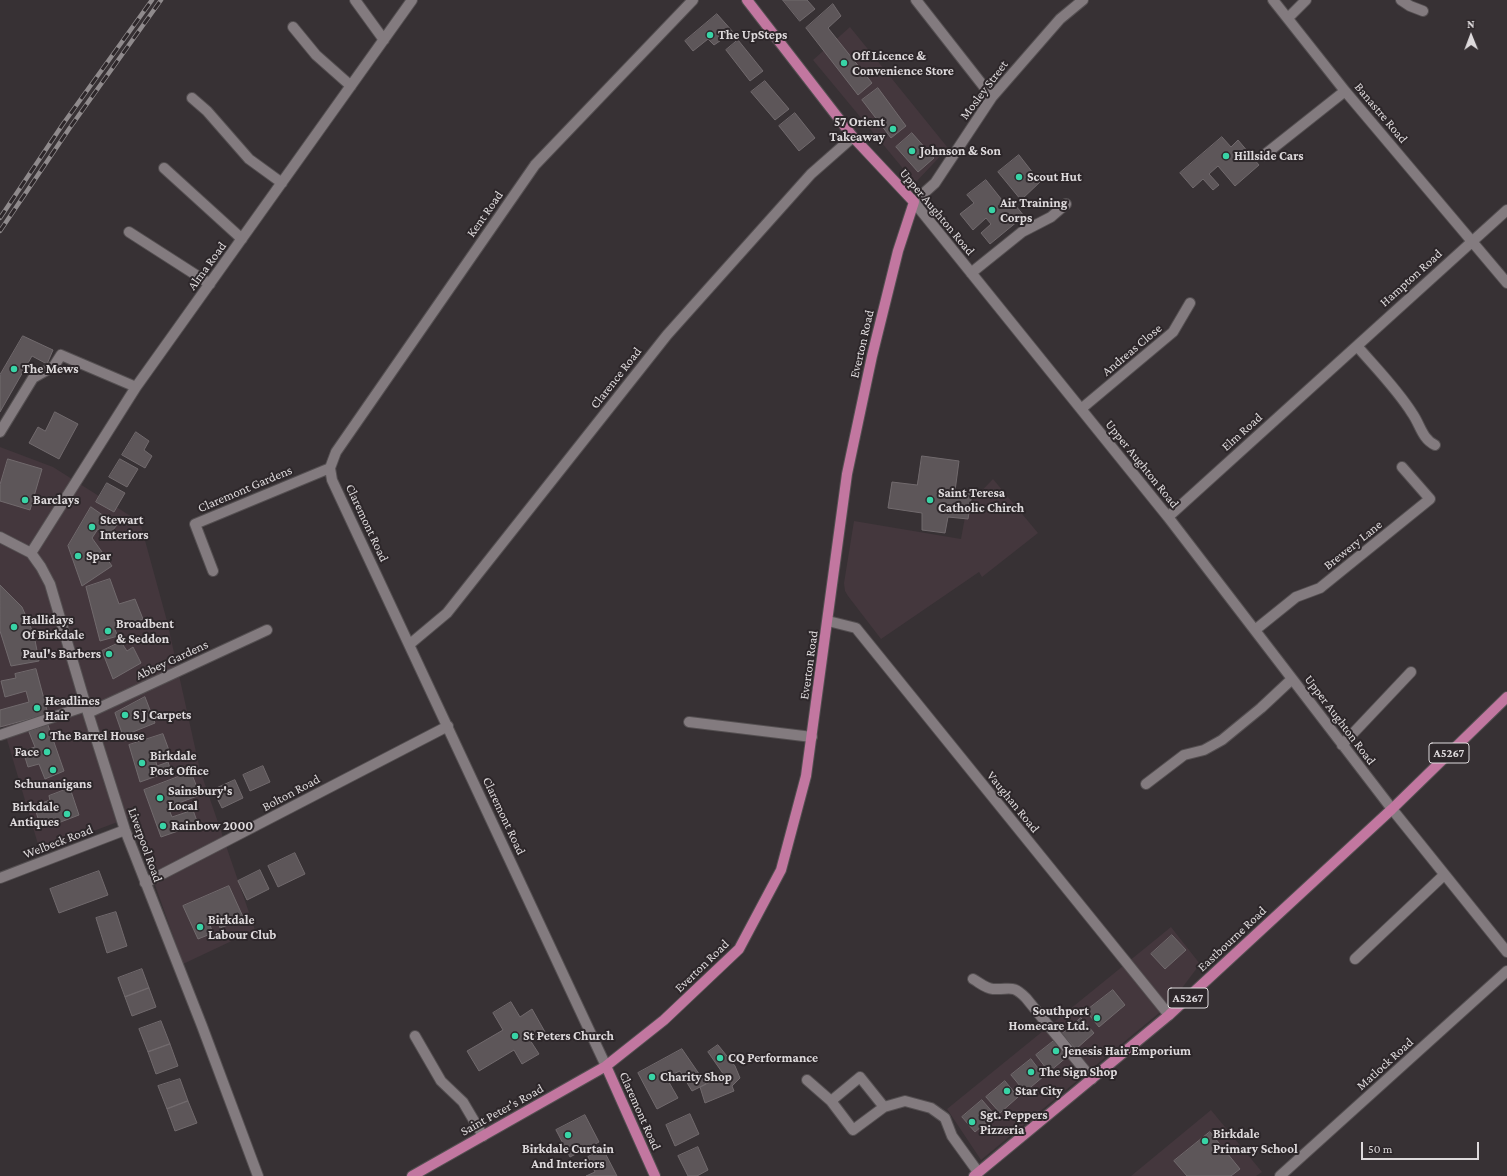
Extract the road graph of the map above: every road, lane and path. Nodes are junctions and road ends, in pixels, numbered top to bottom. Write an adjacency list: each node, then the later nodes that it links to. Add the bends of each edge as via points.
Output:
1 (355, 0): 13 (street)
2 (412, 0): 13 (street, Alma Road)
3 (693, 0): 39 (street, Kent Road, via 535,165 336,452)
4 (746, 0): 18 (main road, Upper Aughton Road)
5 (916, 0): 16 (street)
6 (1083, 0): 16 (street, Mosley Street, via 1060,19)
7 (1273, 0): 11 (street, Banastre Road)
8 (1306, 0): 11 (street)
9 (1401, 0): 10 (street)
10 (1423, 11)
11 (1288, 18): 15 (street, Banastre Road)
12 (293, 28): 14 (street, via 316,55)
13 (384, 40): 14 (street, Alma Road)
14 (351, 86): 21 (street, Alma Road)
15 (1345, 91): 19 (street); 27 (street, Banastre Road)
16 (992, 96): 22 (street, Mosley Street, via 935,183)
17 (192, 98): 21 (street, via 249,159)
18 (853, 137): 22 (main road, Upper Aughton Road); 47 (street, Clarence Road, via 811,174 667,335 447,613)
19 (1263, 156)
20 (164, 168): 26 (street)
21 (282, 183): 26 (street, Alma Road)
22 (914, 202): 28 (street, Upper Aughton Road); 44 (main road, Everton Road, via 898,251 848,467)
23 (1066, 204): 28 (street, via 1051,217 1022,232)
24 (1507, 210): 27 (street, Hampton Road)
25 (129, 232): 30 (street)
26 (242, 238): 30 (street, Alma Road)
27 (1471, 241): 29 (street, Banastre Road); 32 (street, Hampton Road)
28 (971, 273): 35 (street, Upper Aughton Road)
29 (1507, 283)
30 (210, 284): 34 (street, Alma Road)
31 (1190, 303): 35 (street, Andreas Close, via 1173,332)
32 (1357, 346): 33 (street, Hampton Road); 37 (street, via 1413,413 1427,441)
33 (1333, 367): 40 (street, Elm Road)
34 (136, 387): 36 (street, via 61,355 54,366 34,378); 42 (street, Alma Road)
35 (1081, 409): 40 (street, Upper Aughton Road)
36 (0, 432)
37 (1435, 445)
38 (1402, 467): 46 (street, Brewery Lane, via 1430,499 1320,588 1296,597)
39 (330, 468): 43 (street, Claremont Gardens, via 195,524); 47 (street, Claremont Road, via 332,480)
40 (1168, 517): 46 (street, Upper Aughton Road)
41 (0, 537): 42 (street, Liverpool Road)
42 (31, 553): 51 (street, Liverpool Road, via 50,584)
43 (213, 571)
44 (828, 621): 55 (main road, Everton Road); 67 (street, Vaughan Road, via 856,628)
45 (267, 630): 51 (street, Abbey Gardens)
46 (1254, 630): 49 (street, Upper Aughton Road)
47 (410, 644): 53 (street, Claremont Road)
48 (1411, 672): 56 (street)
49 (1292, 679): 56 (street, Upper Aughton Road); 57 (street, via 1222,740 1204,750 1184,755)
50 (1507, 697): 58 (main road, A5267)
51 (87, 710): 54 (street, Abbey Gardens); 59 (street, Liverpool Road)
52 (689, 722): 55 (street)
53 (448, 726): 62 (street, Bolton Road); 69 (street, Claremont Road)
54 (0, 736)
55 (812, 737): 69 (main road, Everton Road, via 806,776 781,870 739,949 664,1020)
56 (1342, 744): 58 (street, Upper Aughton Road)
57 (1146, 784)
58 (1392, 809): 60 (street, Upper Aughton Road); 67 (main road, Eastbourne Road / A5267)
59 (125, 830): 61 (street, Welbeck Road); 62 (street, Liverpool Road)
60 (1444, 875): 63 (street, Upper Aughton Road); 64 (street)
61 (0, 878)
62 (145, 883): 76 (street, Liverpool Road)
63 (1507, 952)
64 (1355, 959)
65 (1507, 970): 79 (street, Matlock Road)
66 (973, 979): 70 (street, via 993,989 1017,990)
67 (1169, 1015): 70 (main road, Eastbourne Road / A5267)
68 (415, 1036): 74 (street, via 441,1081 463,1102)
69 (606, 1066): 74 (main road, Saint Peter's Road); 78 (main road, Claremont Road)
70 (1092, 1079): 75 (main road, Eastbourne Road / A5267)
71 (807, 1080): 72 (street)
72 (831, 1101): 73 (street, via 853,1130); 73 (street, via 860,1077)
73 (884, 1107): 75 (street, via 905,1101 931,1108 945,1118 952,1136)
74 (483, 1136): 77 (main road, Saint Peter's Road)
75 (976, 1174)
76 (258, 1176)
77 (412, 1176)
78 (655, 1176)
79 (1280, 1176)

